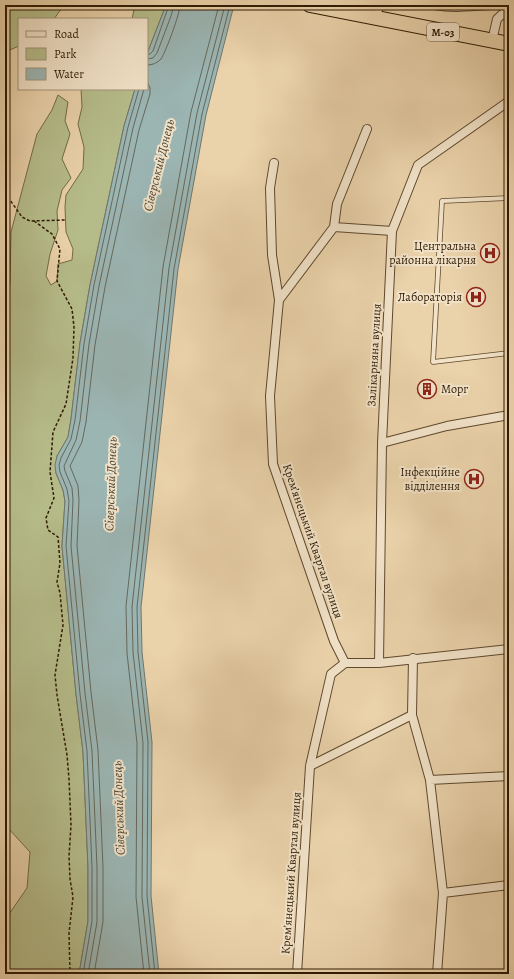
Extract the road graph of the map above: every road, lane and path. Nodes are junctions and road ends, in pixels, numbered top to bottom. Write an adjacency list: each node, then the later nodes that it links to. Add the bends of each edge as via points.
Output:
1 (310, 5): 5 (highway, М-03)
2 (436, 5): 3 (street)
3 (490, 5)
4 (509, 8): 6 (street, via 497,19)
5 (378, 11): 6 (highway, М-03, via 411,26)
6 (492, 42): 7 (highway, М-03)
7 (509, 44)
8 (509, 101): 16 (street, Залікарняна вулиця, via 418,166)
9 (367, 129): 15 (street, via 336,204)
10 (274, 163): 17 (street, Крем’янецький Квартал вулиця, via 270,188 272,255)
11 (5, 193): 14 (path, via 22,217)
12 (509, 198): 18 (lane, via 442,201 433,362)
13 (65, 220): 14 (path)
14 (34, 221): 31 (path, via 52,234 60,249 57,281 72,309 74,327 73,358 66,404 53,432 50,472 54,498 46,518 48,530 58,537 60,563 57,582 63,625 55,675 69,779 69,856 73,897 69,933)
15 (334, 227): 16 (street); 17 (street)
16 (392, 231): 20 (street, Залікарняна вулиця)
17 (279, 300): 23 (street, Крем’янецький Квартал вулиця, via 270,396 273,464 334,641)
18 (509, 353)
19 (509, 415): 20 (street, via 447,426)
20 (382, 443): 24 (street, Залікарняна вулиця)
21 (509, 649): 22 (street)
22 (413, 658): 24 (street); 25 (street)
23 (345, 663): 24 (street); 26 (street, Крем’янецький Квартал вулиця, via 331,674)
24 (379, 663)
25 (412, 715): 26 (street); 28 (street)
26 (310, 766): 32 (street, Крем’янецький Квартал вулиця)
27 (509, 776): 28 (street)
28 (430, 780): 30 (street)
29 (509, 885): 30 (street)
30 (443, 893): 33 (street)
31 (70, 974)
32 (297, 974)
33 (437, 974)

